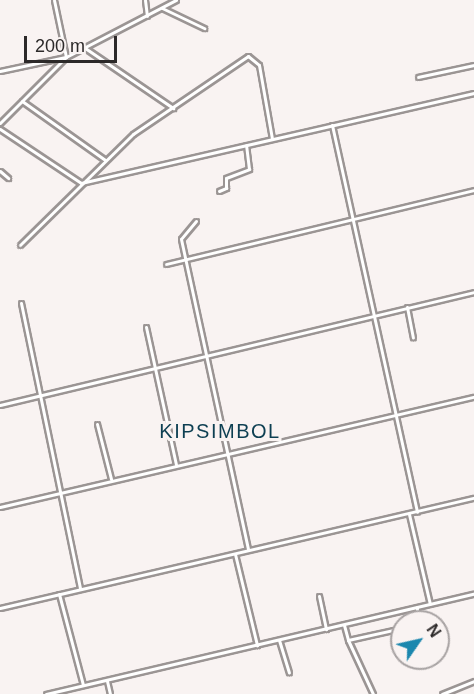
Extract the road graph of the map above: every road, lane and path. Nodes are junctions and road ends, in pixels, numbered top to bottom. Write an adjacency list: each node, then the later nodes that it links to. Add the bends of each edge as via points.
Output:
1 (54, 0): 8 (street)
2 (145, 0): 5 (street)
3 (176, 0): 4 (street)
4 (162, 8): 5 (street); 6 (street)
5 (147, 15): 7 (street)
6 (204, 28)
7 (86, 48): 8 (street); 14 (street)
8 (66, 57): 10 (street); 13 (street)
9 (474, 65): 11 (street)
10 (0, 72)
11 (418, 77)
12 (474, 93): 16 (street)
13 (22, 101): 15 (street); 20 (street)
14 (173, 108): 18 (street, via 252,55); 20 (street)
15 (0, 123)
16 (332, 125): 18 (street); 26 (street)
17 (0, 129): 23 (street)
18 (272, 139): 19 (street)
19 (246, 146): 23 (street); 25 (street, via 249,169 226,178 226,188)
20 (105, 160): 23 (street)
21 (0, 171): 22 (street)
22 (8, 178)
23 (81, 183): 28 (street)
24 (474, 190): 26 (street)
25 (219, 191)
26 (351, 220): 29 (street); 34 (street)
27 (196, 221): 29 (street, via 182,237)
28 (20, 245)
29 (185, 260): 30 (street); 37 (street)
30 (166, 264)
31 (474, 292): 33 (street)
32 (21, 303): 39 (street)
33 (407, 307): 34 (street); 36 (street)
34 (373, 314): 37 (street); 42 (street)
35 (146, 327): 38 (street)
36 (414, 337)
37 (205, 355): 38 (street); 44 (street)
38 (156, 367): 39 (street); 45 (street)
39 (39, 395): 41 (street); 47 (street)
40 (474, 396): 42 (street)
41 (0, 405)
42 (396, 415): 44 (street); 50 (street)
43 (97, 424): 46 (street)
44 (228, 453): 45 (street); 52 (street)
45 (176, 465): 46 (street)
46 (111, 479): 47 (street)
47 (60, 492): 49 (street); 54 (street)
48 (474, 498): 50 (street)
49 (0, 507)
50 (417, 512): 51 (street)
51 (409, 514): 52 (street); 58 (street)
52 (248, 550): 53 (street)
53 (235, 554): 54 (street); 66 (street)
54 (81, 590): 55 (street)
55 (59, 594): 60 (street); 70 (street)
56 (474, 594): 58 (street)
57 (319, 596): 62 (street)
58 (430, 604): 59 (street)
59 (417, 607): 61 (street)
60 (0, 608)
61 (344, 625): 62 (street); 65 (street)
62 (326, 629): 64 (street)
63 (390, 631): 65 (street)
64 (279, 640): 66 (street); 67 (street)
65 (348, 640): 73 (street)
66 (257, 645): 68 (street)
67 (289, 674)
68 (107, 681): 70 (street); 72 (street)
69 (474, 681): 74 (street)
70 (83, 686): 71 (street)
71 (46, 694)
72 (110, 694)
73 (373, 694)
74 (442, 694)

